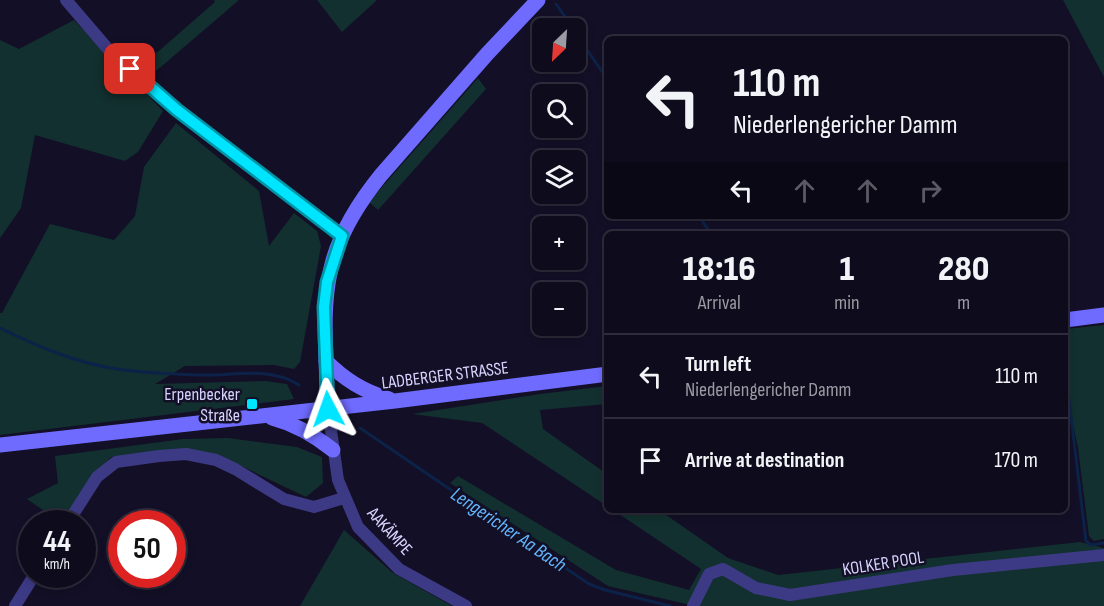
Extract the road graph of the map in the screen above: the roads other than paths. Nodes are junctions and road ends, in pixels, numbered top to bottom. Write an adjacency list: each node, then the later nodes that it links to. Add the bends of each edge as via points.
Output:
1 (66, 0): 3 (street, via 114,56)
2 (538, 0): 3 (main road, via 375,182)
3 (342, 236): 6 (main road, via 327,282)
4 (1104, 315): 5 (main road)
5 (1068, 320)
6 (326, 361): 8 (main road, via 360,388); 9 (main road)
7 (604, 375): 8 (main road, LADBERGER STRASSE)
8 (395, 401): 9 (main road, LADBERGER STRASSE)
9 (328, 409): 10 (main road, LADBERGER STRASSE); 12 (street, AAKÄMPE)
10 (263, 416): 11 (main road, LADBERGER STRASSE); 12 (main road, via 305,430)
11 (0, 445)
12 (333, 450): 13 (street, AAKÄMPE)
13 (344, 498): 14 (street, via 314,507 284,500 236,469 186,454 116,462 97,477); 19 (street, AAKÄMPE, via 358,527 399,569)
14 (76, 510)
15 (1104, 555): 17 (street, KOLKER POOL, via 953,570 790,595 756,588 723,569 709,574)
16 (26, 588): 18 (street)
17 (693, 605)
18 (15, 606)
19 (466, 606)

